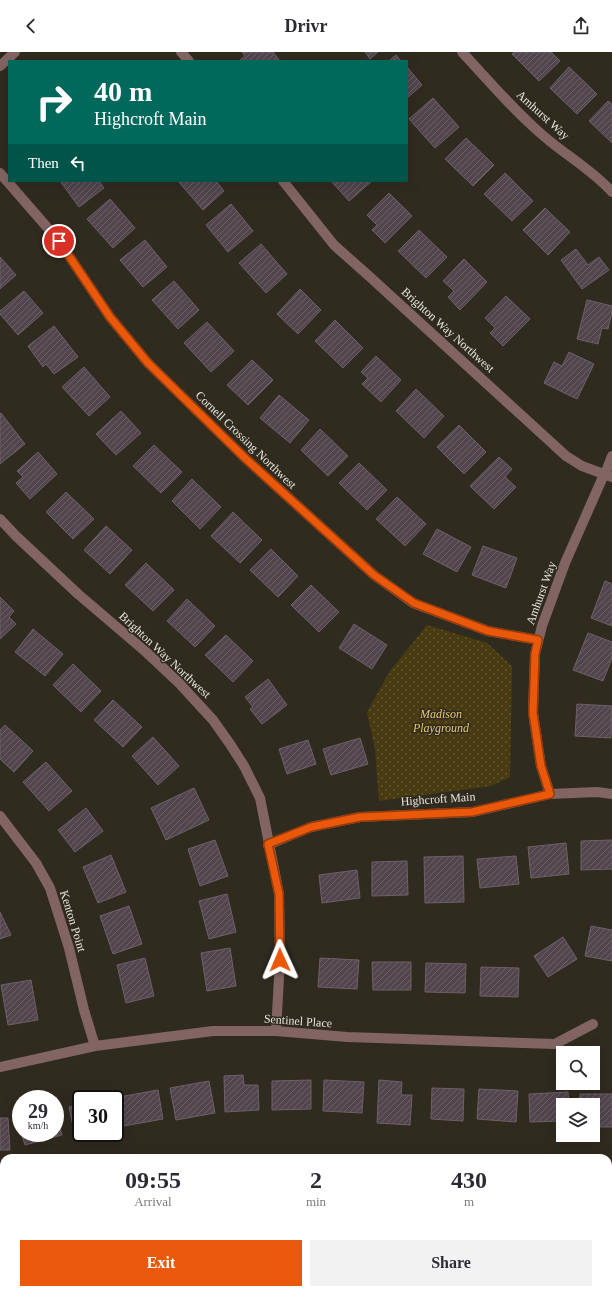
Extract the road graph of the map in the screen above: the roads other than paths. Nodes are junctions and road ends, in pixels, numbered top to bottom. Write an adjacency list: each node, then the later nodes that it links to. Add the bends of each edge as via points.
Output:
1 (15, 52): 5 (street)
2 (181, 52): 4 (street)
3 (462, 52): 8 (street, Amhurst Way, via 520,115 547,139 582,164)
4 (188, 60)
5 (0, 66)
6 (0, 173): 12 (street, Cornell Crossing Northwest, via 59,241 110,317 148,363 246,459 374,575 414,603 488,631)
7 (284, 182): 10 (street, Brighton Way Northwest, via 334,245 566,456 582,466)
8 (612, 192)
9 (612, 456): 10 (street, Amhurst Way)
10 (609, 476): 12 (street, Amhurst Way, via 602,479 565,563)
11 (0, 519): 16 (street, Brighton Way Northwest, via 73,589 179,683 213,720 244,766 260,798)
12 (538, 640): 13 (street, Amhurst Way, via 535,654 533,713 541,766)
13 (550, 794): 14 (street, Highcroft Main); 16 (street, Highcroft Main, via 472,812 360,817 311,827)
14 (612, 794)
15 (0, 816): 19 (street, Kenton Point, via 36,863 50,888)
16 (268, 844): 18 (street, Brighton Way Northwest, via 279,894 280,960)
17 (593, 1024): 18 (street, Sentinel Place, via 555,1044 347,1037)
18 (276, 1031): 19 (street, Sentinel Place, via 213,1031)
19 (95, 1046): 20 (street, Sentinel Place)
20 (0, 1067)

